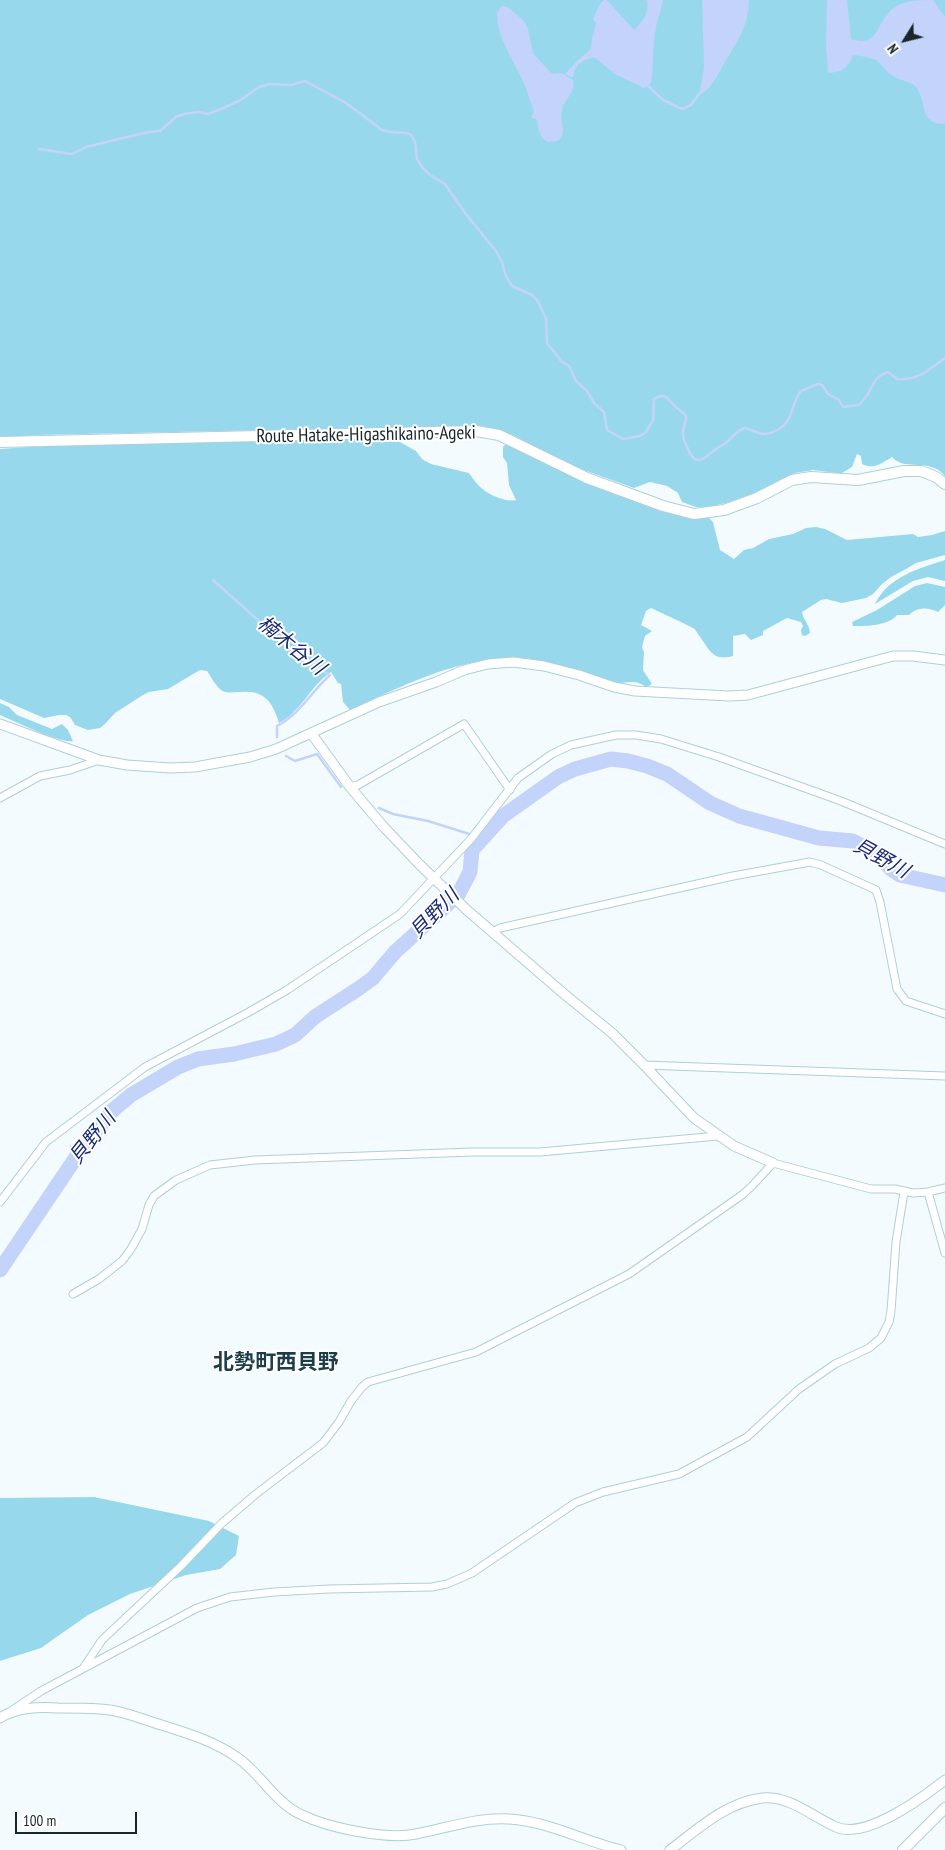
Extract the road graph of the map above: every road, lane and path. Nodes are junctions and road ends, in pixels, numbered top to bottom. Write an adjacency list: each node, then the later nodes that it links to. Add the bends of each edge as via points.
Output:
1 (0, 442): 2 (main road, Route Hatake-Higashikaino-Ageki, via 476,431 498,435 587,478 694,514 724,510 792,480 811,476 858,480 921,471)
2 (945, 484)
3 (945, 660): 5 (street, via 893,656 748,695 729,696 635,691 614,688 544,666 513,662 488,664 386,699)
4 (0, 724): 6 (street)
5 (311, 733): 6 (street, via 250,757 195,767 127,765); 7 (street)
6 (99, 760): 9 (street, via 40,776)
7 (350, 787): 8 (street, via 464,724); 11 (street, via 382,825)
8 (510, 790): 10 (street, via 518,778 571,744 616,735 636,735 661,739 719,757 841,801); 11 (street)
9 (0, 798)
10 (945, 844)
11 (435, 878): 12 (street); 21 (street, via 400,914 299,983 152,1062 62,1129 46,1142)
12 (493, 932): 13 (street, via 723,878 810,862 876,890 897,989 906,1001); 14 (street, via 612,1033)
13 (945, 1014)
14 (644, 1065): 15 (street); 16 (street, via 694,1118)
15 (945, 1076)
16 (718, 1136): 17 (street); 23 (street, via 540,1152 255,1160 210,1165 176,1180 154,1196 142,1229 122,1261)
17 (773, 1163): 19 (street, via 871,1189); 24 (street, via 742,1195 629,1274 476,1352 368,1382 323,1443 222,1523 102,1640)
18 (945, 1188): 20 (street)
19 (904, 1192): 20 (street); 24 (street, via 896,1242 892,1311 884,1334 869,1348 836,1364 799,1390 747,1437 679,1474 603,1492 576,1503 472,1573 447,1584 230,1597 197,1608)
20 (928, 1192): 22 (street)
21 (0, 1202)
22 (945, 1253)
23 (73, 1294)
24 (82, 1670): 25 (street)
25 (3, 1716): 28 (street, via 34,1707 100,1709 192,1734 239,1758 285,1805 323,1823 397,1836 476,1821 507,1819 561,1829)
26 (945, 1780): 29 (street, via 884,1820 860,1829 838,1828 784,1801 764,1798 744,1801 726,1809)
27 (945, 1808): 30 (main road)
28 (621, 1850)
29 (670, 1850)
30 (904, 1850)

